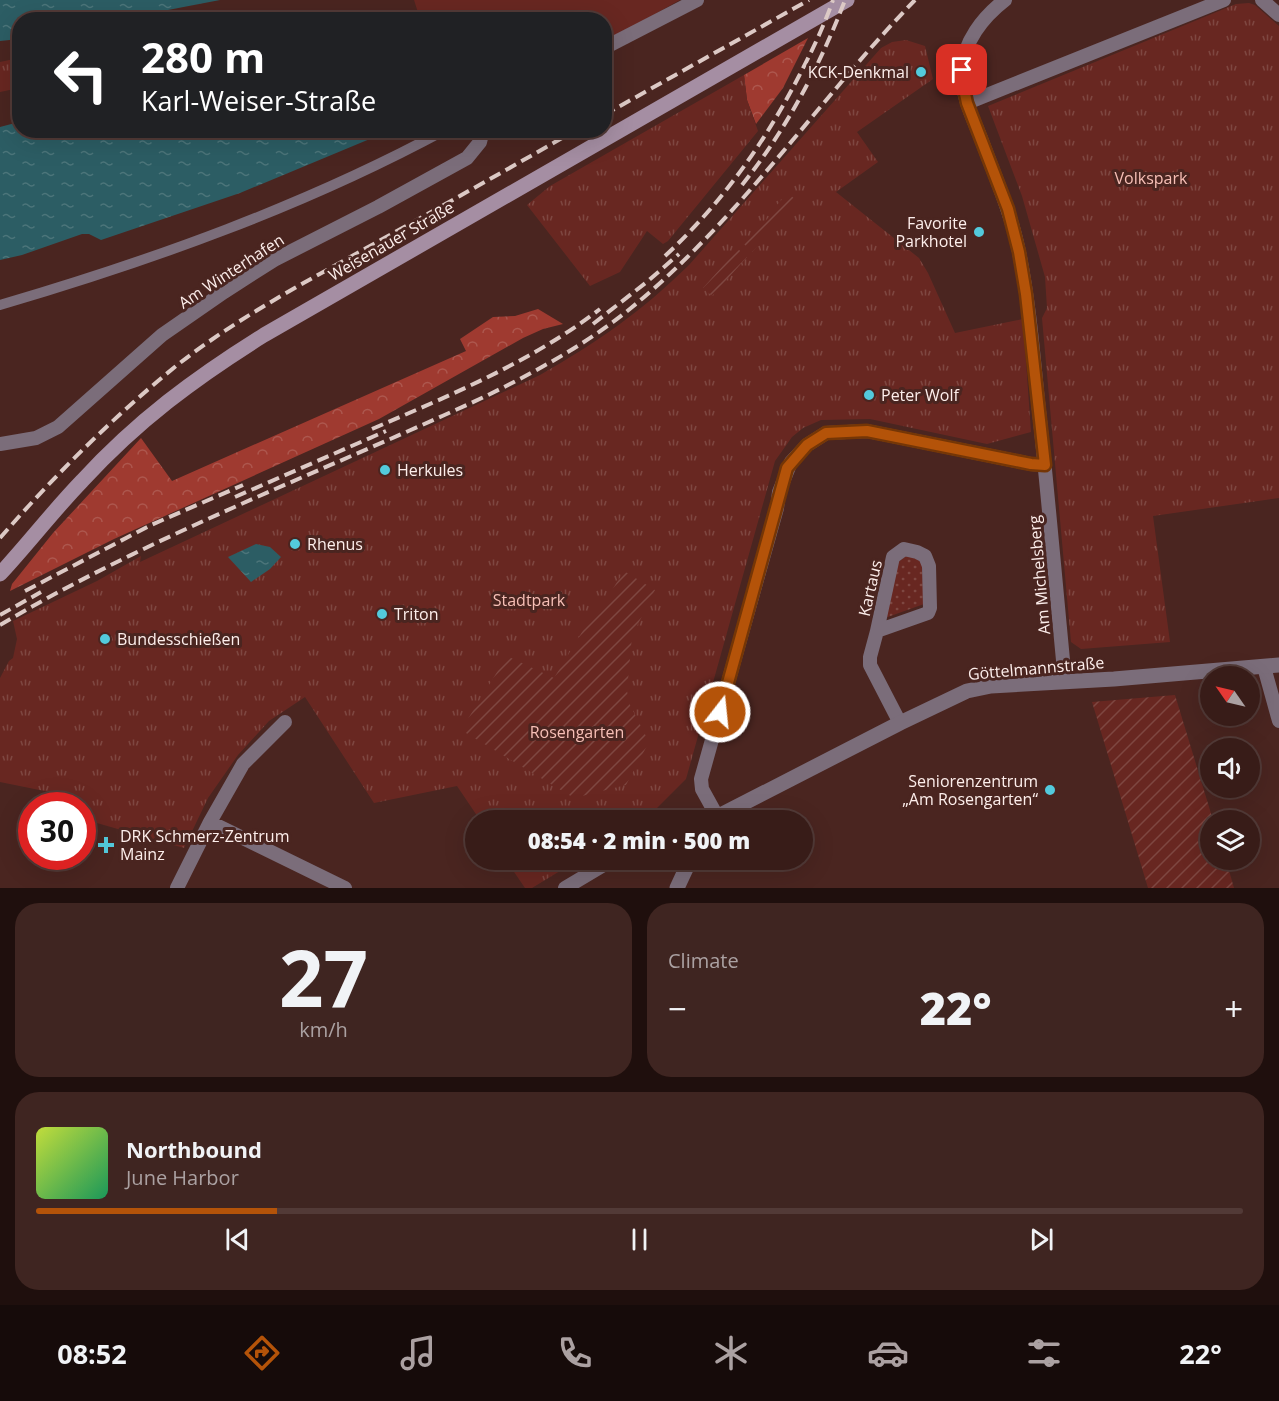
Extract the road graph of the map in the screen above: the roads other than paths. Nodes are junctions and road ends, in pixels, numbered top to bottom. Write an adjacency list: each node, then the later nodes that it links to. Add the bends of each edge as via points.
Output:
1 (697, 0): 7 (street)
2 (847, 0): 9 (main road, Weisenauer Straße)
3 (1005, 0): 8 (street, Am Michelsberg, via 980,25 967,48 962,80)
4 (1224, 0): 8 (street)
5 (1262, 0): 6 (street)
6 (1279, 15)
7 (612, 44)
8 (967, 103): 15 (street, Am Michelsberg, via 1008,209 1019,252)
9 (612, 135)
10 (431, 138): 13 (street, Am Winterhafen, via 332,186 203,239)
11 (481, 138): 14 (street, Am Winterhafen, via 467,158 274,260 224,292 162,335 58,427 36,438)
12 (607, 138): 16 (main road, Weisenauer Straße, via 214,366 161,405 112,450)
13 (0, 305)
14 (0, 444)
15 (1045, 465): 19 (street, Am Michelsberg); 23 (street, via 867,431 826,433 807,445 791,462 779,492 701,779)
16 (0, 574)
17 (877, 631): 17 (street, Kartaus, via 893,557 904,549 925,556 929,566 928,613); 22 (street, Kartaus, via 869,661)
18 (1271, 666): 19 (street, Göttelmannstraße); 20 (street)
19 (1065, 681): 22 (street, Göttelmannstraße, via 966,691)
20 (1279, 721)
21 (285, 722): 25 (street, via 243,764)
22 (900, 723): 24 (street, Göttelmannstraße)
23 (711, 810)
24 (734, 810)
25 (210, 822): 29 (street); 30 (street)
26 (595, 870): 31 (street)
27 (676, 870): 32 (street)
28 (685, 870): 33 (street)
29 (177, 888)
30 (345, 888)
31 (565, 888)
32 (671, 888)
33 (677, 888)

